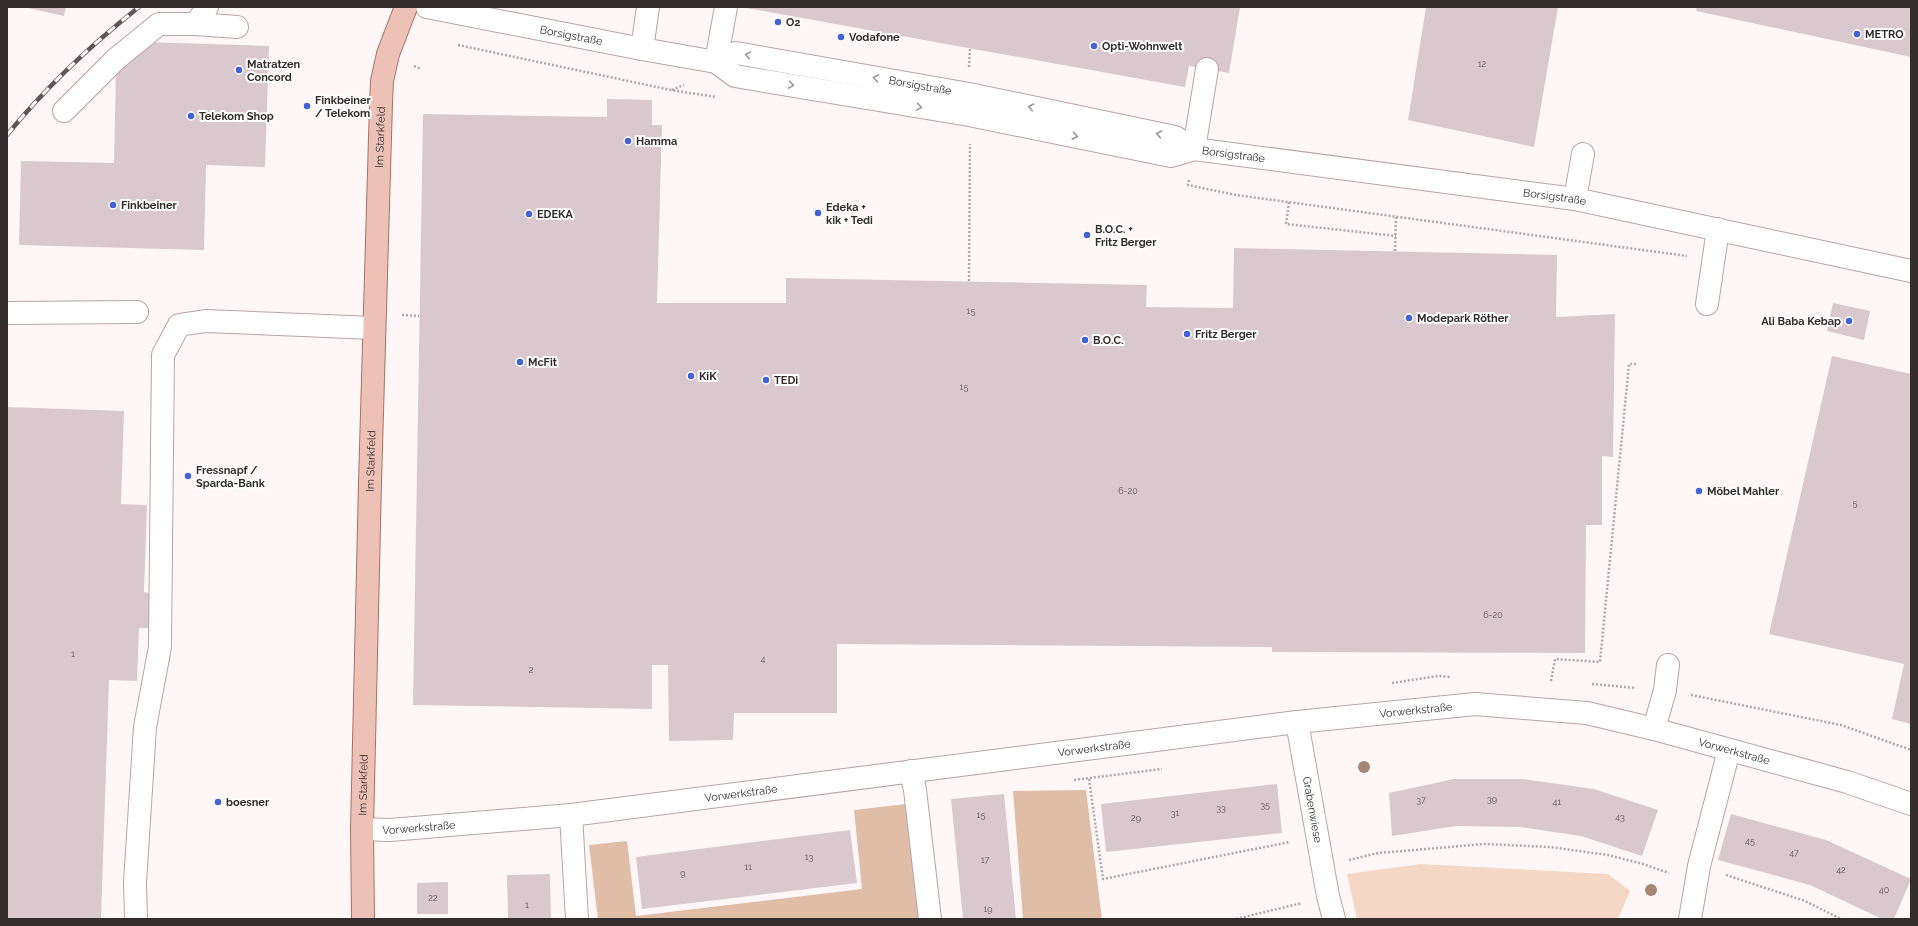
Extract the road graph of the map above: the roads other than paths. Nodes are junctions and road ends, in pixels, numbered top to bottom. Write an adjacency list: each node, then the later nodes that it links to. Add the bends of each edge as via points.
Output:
1 (406, 7): 19 (main road, Im Starkfeld, via 388,54 382,81)
2 (427, 7): 7 (street, Borsigstraße)
3 (648, 7): 7 (street)
4 (726, 7): 8 (street)
5 (202, 15): 6 (street); 10 (street, via 159,24 116,58)
6 (237, 27)
7 (642, 49): 8 (street, Borsigstraße)
8 (716, 62): 11 (street, Borsigstraße, via 735,76 969,105 1171,156)
9 (1207, 69): 11 (street)
10 (64, 111)
11 (1194, 149): 13 (street, Borsigstraße)
12 (1583, 154): 13 (street)
13 (1575, 199): 14 (street, Borsigstraße)
14 (1718, 229): 15 (street, Borsigstraße); 16 (street)
15 (1911, 271)
16 (1707, 304)
17 (137, 312): 18 (street)
18 (7, 313)
19 (374, 328): 27 (main road, Im Starkfeld); 28 (street, via 205,321 178,325 163,355 160,647 145,727 135,883)
20 (1668, 665): 22 (street, via 1665,690)
21 (1297, 722): 22 (street, Vorwerkstraße, via 1475,704 1587,713); 24 (street, Vorwerkstraße); 32 (street, Grabenwiese)
22 (1654, 728): 23 (street, Vorwerkstraße)
23 (1729, 750): 25 (street, Vorwerkstraße, via 1847,782); 33 (street, via 1697,875)
24 (911, 771): 26 (street, Vorwerkstraße); 31 (street)
25 (1911, 804)
26 (571, 815): 27 (street, Vorwerkstraße, via 390,830); 30 (street)
27 (362, 829): 29 (main road, Im Starkfeld)
28 (136, 919)
29 (363, 919)
30 (577, 919)
31 (930, 919)
32 (1334, 919)
33 (1690, 919)

